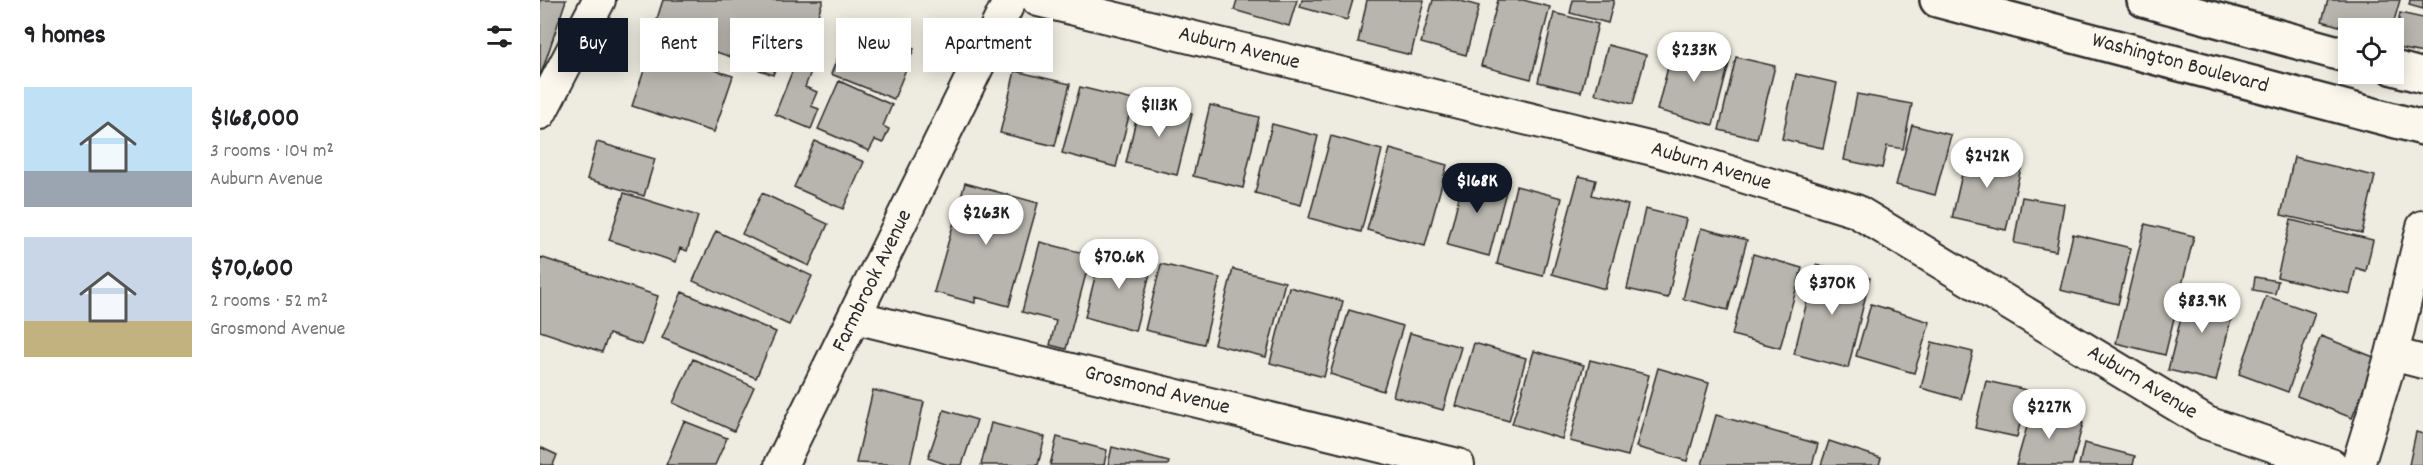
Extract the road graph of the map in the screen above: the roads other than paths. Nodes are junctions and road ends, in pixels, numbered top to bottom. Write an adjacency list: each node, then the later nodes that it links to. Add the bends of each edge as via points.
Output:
1 (599, 0): 9 (street)
2 (1010, 0): 12 (street, Farmbrook Avenue)
3 (1038, 0): 17 (street, Auburn Avenue, via 1661,151 1856,211 2207,423)
4 (1937, 0): 10 (highway, Washington Boulevard)
5 (2144, 0): 6 (highway)
6 (2338, 53)
7 (2404, 71): 8 (highway)
8 (2423, 76)
9 (540, 113)
10 (2423, 128)
11 (2423, 227): 13 (street)
12 (855, 317): 15 (street, Farmbrook Avenue); 16 (street, Grosmond Avenue)
13 (2392, 354): 14 (street); 18 (street)
14 (2423, 362)
15 (781, 465)
16 (1458, 465)
17 (2331, 465)
18 (2358, 465)

